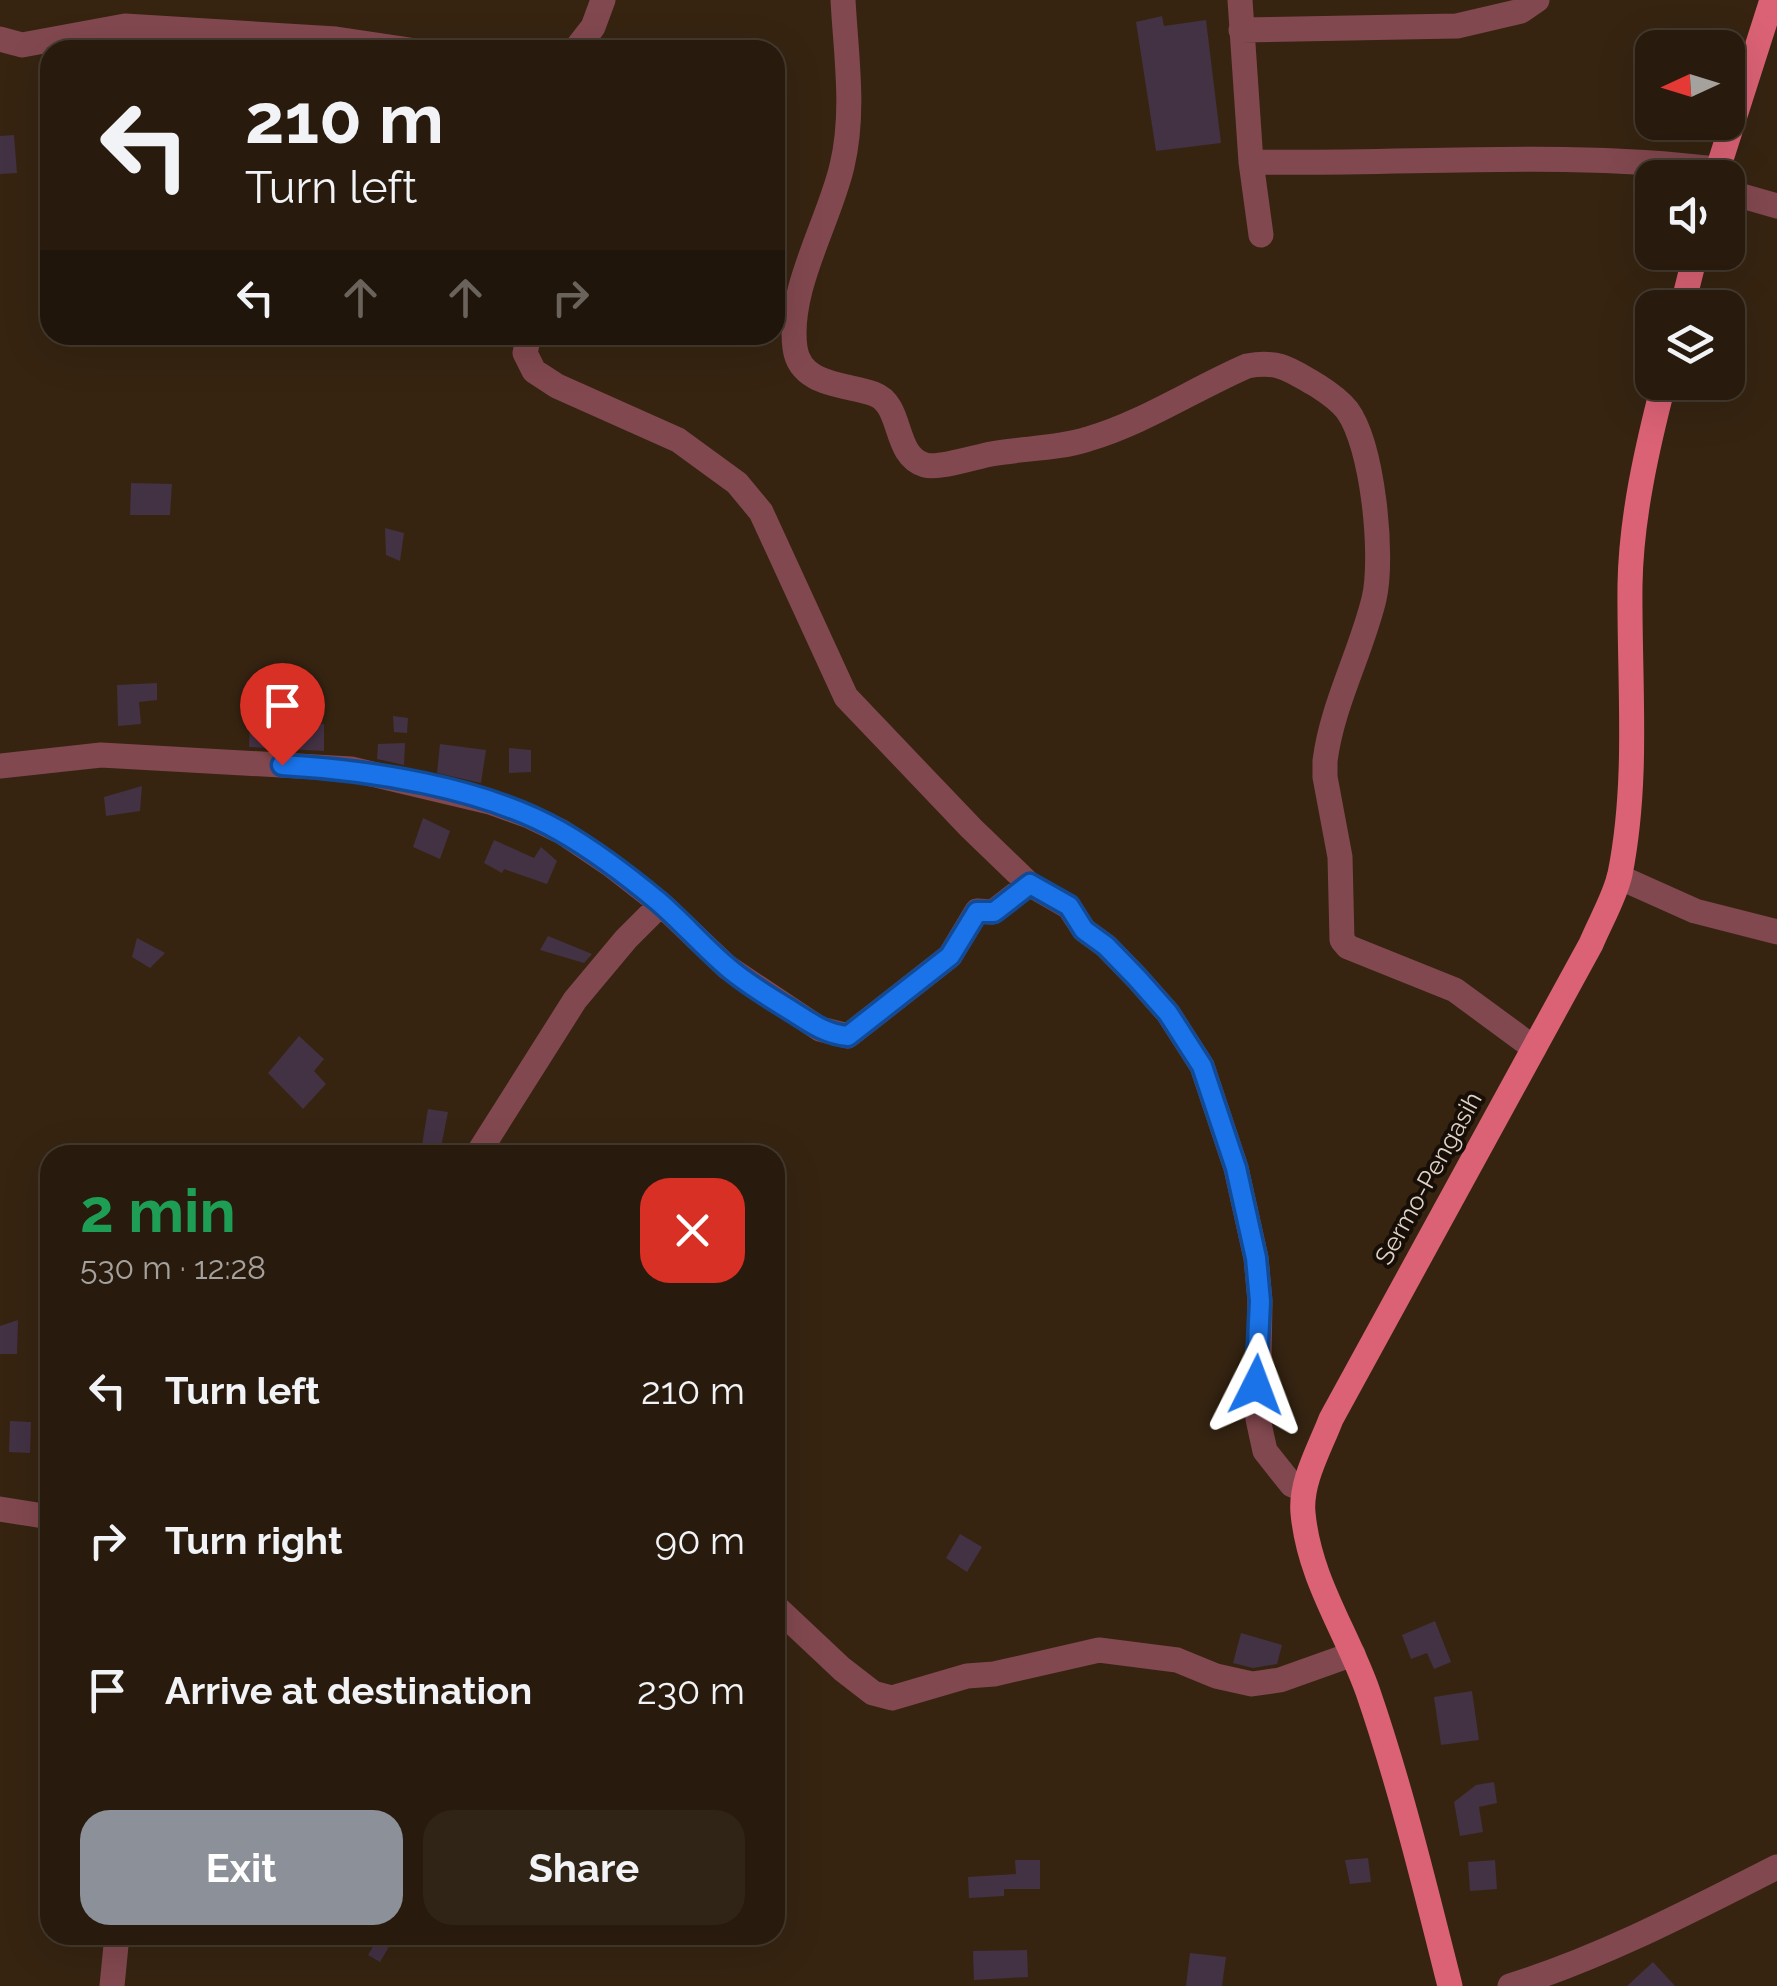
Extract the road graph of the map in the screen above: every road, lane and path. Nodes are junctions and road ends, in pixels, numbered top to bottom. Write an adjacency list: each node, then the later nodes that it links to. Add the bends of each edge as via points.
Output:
1 (603, 0): 10 (street)
2 (844, 0): 25 (street, via 850,124 799,297 795,349 801,366 824,381 878,395 908,454 930,466 1093,438 1262,363 1278,364 1333,395 1354,422 1363,450 1379,575 1326,762 1340,858 1342,940 1455,990)
3 (1240, 0): 6 (street)
4 (1537, 0): 6 (street, via 1521,11 1457,26)
5 (1772, 0): 12 (main road)
6 (1241, 30): 13 (street)
7 (0, 39): 11 (street)
8 (49, 40): 9 (street, via 125,26)
9 (343, 40)
10 (583, 40)
11 (40, 42)
12 (1725, 160)
13 (1251, 162): 14 (street, via 1507,157); 17 (street)
14 (1635, 164)
15 (1745, 192): 16 (street)
16 (1777, 206)
17 (1260, 235)
18 (527, 345): 22 (street, via 534,371 678,440 737,483 761,512 846,697)
19 (1660, 400): 21 (main road, Sermo-Pengasih, via 1630,582 1633,698)
20 (0, 766): 23 (street, via 101,755 351,769 530,816)
21 (1619, 878): 24 (street, via 1695,911); 25 (main road, Sermo-Pengasih)
22 (1030, 884): 23 (street, via 994,912 977,912 950,956 848,1036 820,1029 750,985); 27 (street, via 1069,906 1177,1026 1202,1066 1236,1168 1256,1258 1258,1419 1265,1452 1292,1485)
23 (661, 904): 26 (street, via 575,1000)
24 (1777, 932)
25 (1534, 1048): 27 (main road, Sermo-Pengasih, via 1331,1419)
26 (483, 1145)
27 (1304, 1489): 31 (main road, Sermo-Pengasih, via 1318,1580)
28 (0, 1509): 29 (street)
29 (40, 1515)
30 (785, 1616): 31 (street, via 842,1670 892,1698 1099,1650 1177,1660 1252,1684)
31 (1353, 1654): 35 (main road, Sermo-Pengasih, via 1392,1760)
32 (1777, 1867): 36 (street, via 1678,1918)
33 (116, 1945): 34 (street)
34 (112, 1986)
35 (1450, 1986)
36 (1510, 1986)

